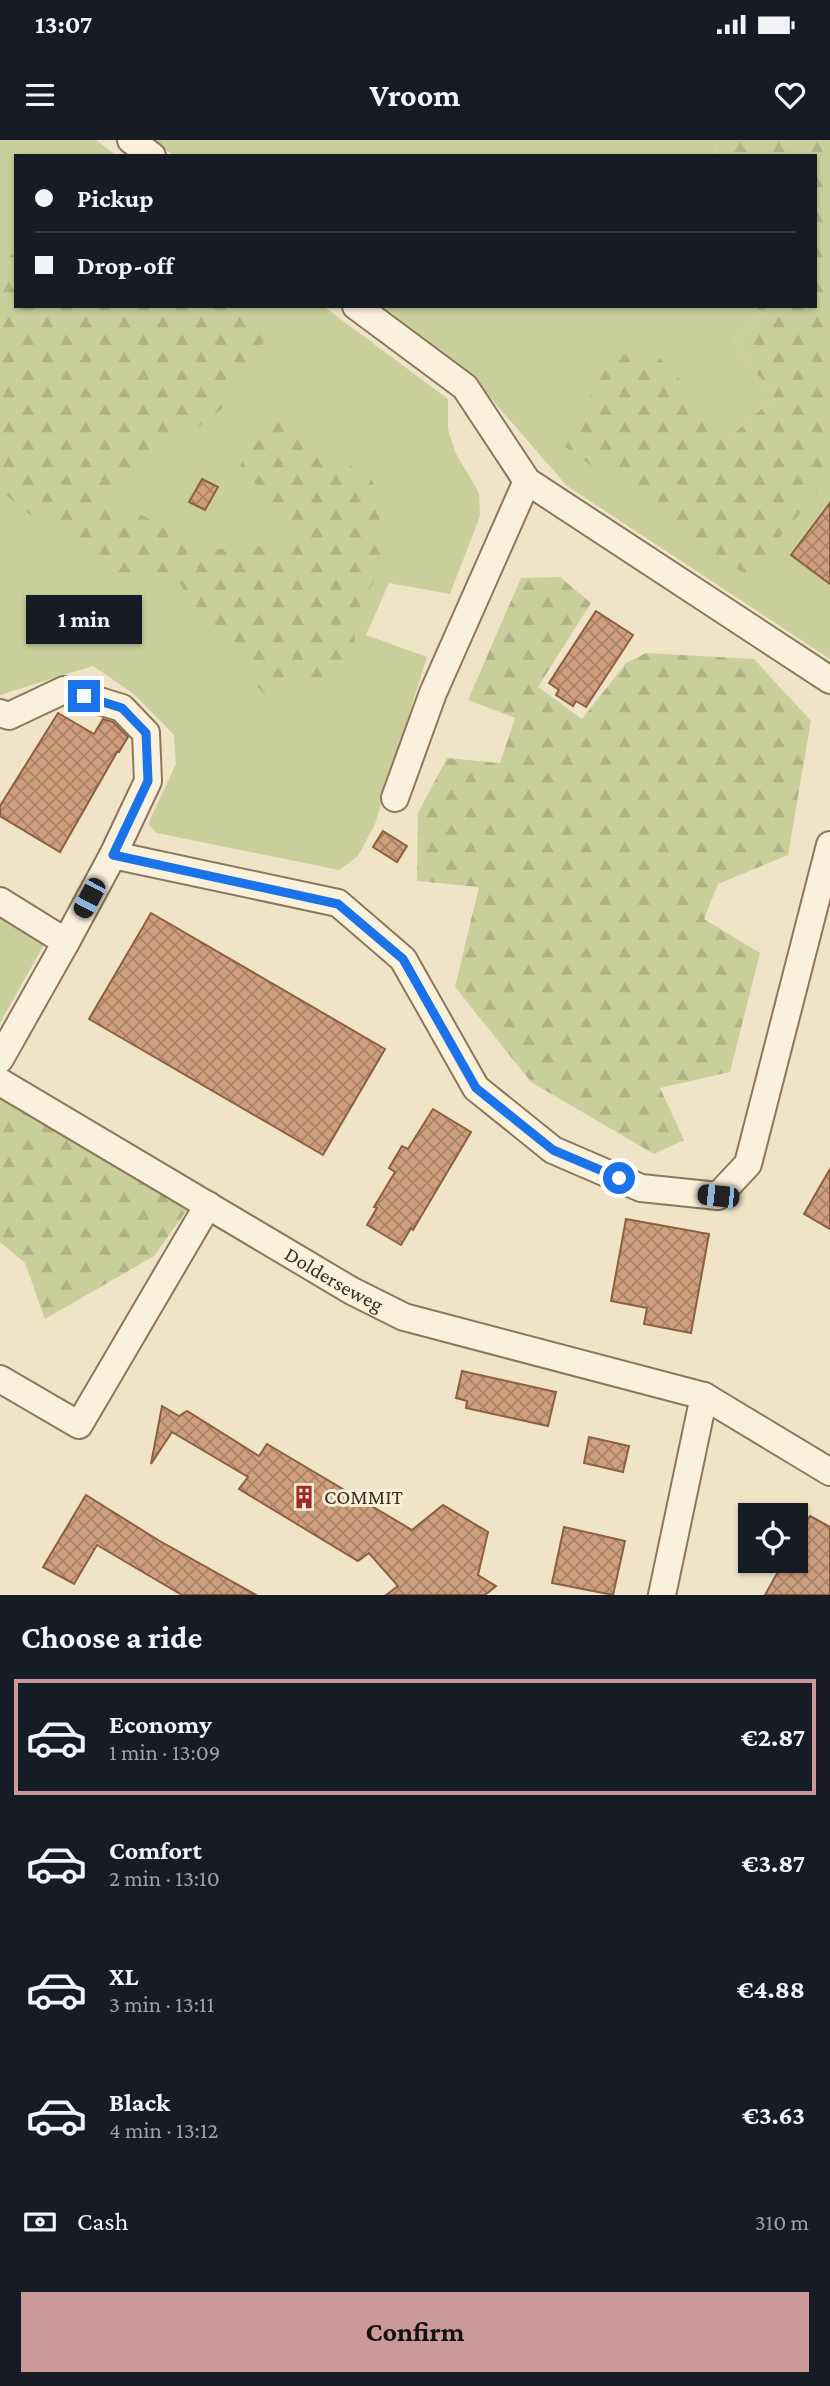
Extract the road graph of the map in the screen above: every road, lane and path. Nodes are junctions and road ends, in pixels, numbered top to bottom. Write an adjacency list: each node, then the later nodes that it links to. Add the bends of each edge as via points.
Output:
1 (131, 140): 2 (lane)
2 (149, 154)
3 (359, 308): 4 (lane, via 465,387)
4 (527, 481): 5 (lane); 7 (lane, via 433,693)
5 (830, 680)
6 (0, 713): 9 (lane, via 9,716 64,690 122,708 146,733 148,781)
7 (395, 798)
8 (830, 845): 9 (lane, via 748,1164 718,1196 641,1188 553,1150 476,1088 403,959 338,904)
9 (113, 855): 11 (lane)
10 (0, 901): 11 (lane)
11 (66, 942): 12 (lane)
12 (0, 1059)
13 (0, 1082): 14 (lane, Dolderseweg)
14 (208, 1205): 15 (lane, via 79,1425); 16 (lane, Dolderseweg, via 404,1317)
15 (0, 1379)
16 (704, 1396): 17 (lane, Dolderseweg); 18 (lane)
17 (830, 1472)
18 (662, 1595)

